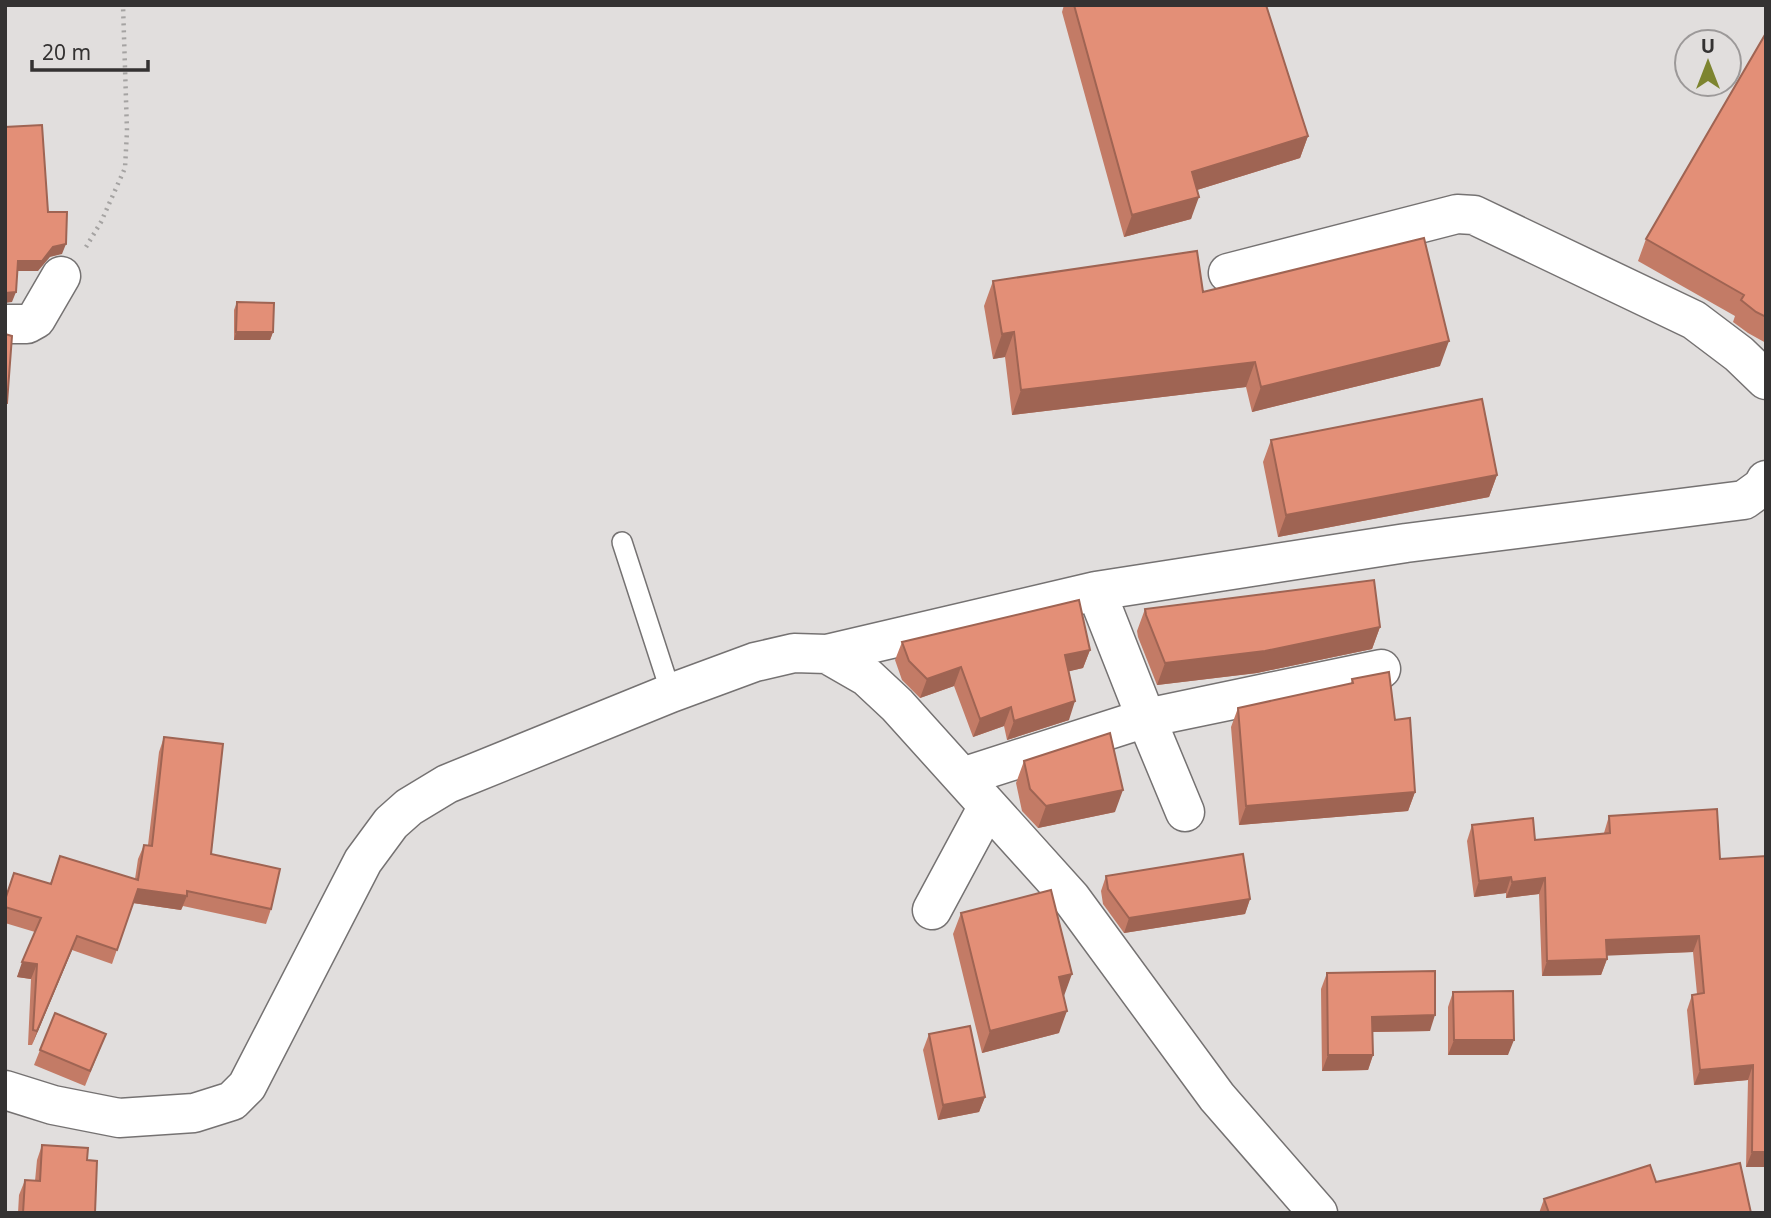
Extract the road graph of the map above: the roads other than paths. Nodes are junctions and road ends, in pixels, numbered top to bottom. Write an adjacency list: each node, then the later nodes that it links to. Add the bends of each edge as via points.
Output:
1 (1228, 273): 4 (street, via 1457,214 1474,215 1694,320)
2 (61, 276): 3 (street, via 36,319 27,324)
3 (5, 324)
4 (1766, 380)
5 (1766, 480): 7 (street, via 1744,500 1406,543)
6 (622, 542): 10 (lane)
7 (1096, 591): 8 (street); 11 (street)
8 (827, 654): 10 (street, via 794,653 768,659); 12 (street, via 867,677)
9 (1381, 669): 11 (street)
10 (671, 693): 16 (street, via 447,784 391,823 363,861 247,1086 232,1101 194,1113 119,1118)
11 (1146, 718): 12 (street); 14 (street)
12 (962, 777): 13 (street)
13 (988, 806): 15 (street); 17 (street, via 1071,898 1217,1097)
14 (1185, 812)
15 (932, 910)
16 (5, 1090)
17 (1318, 1213)

